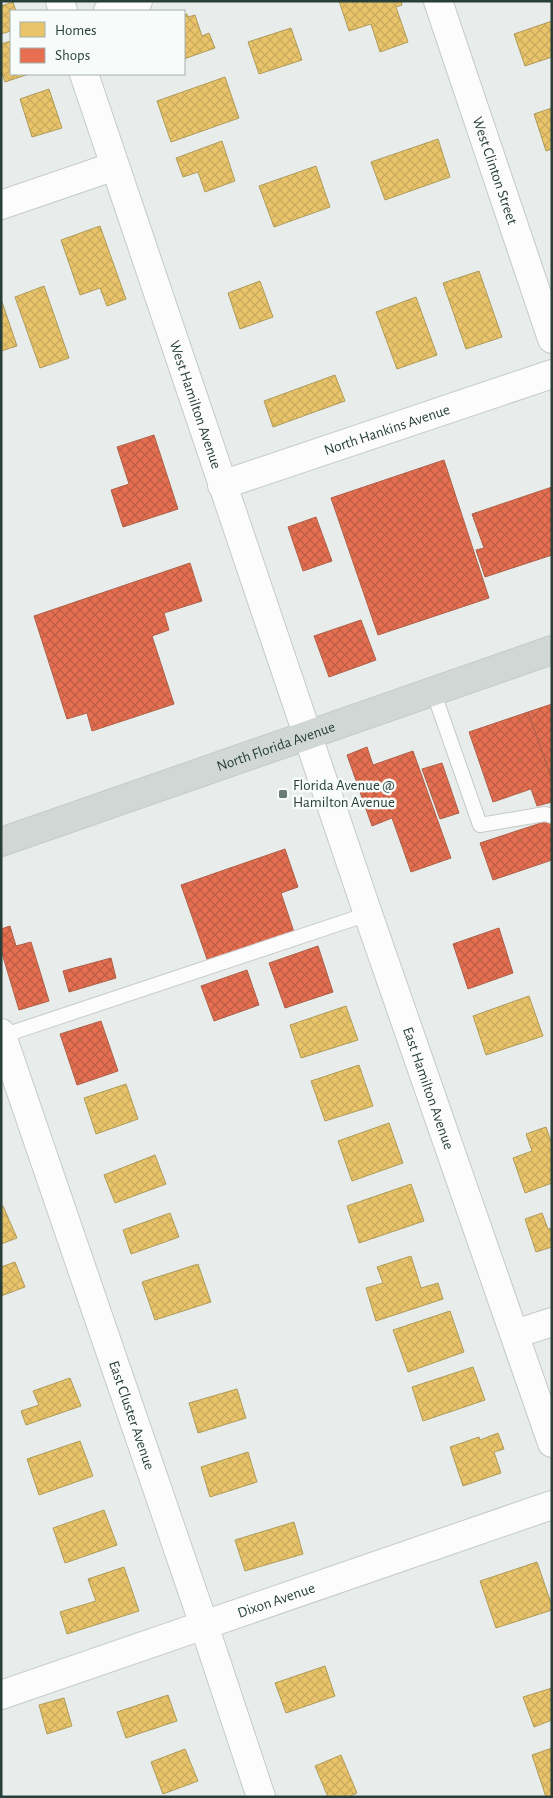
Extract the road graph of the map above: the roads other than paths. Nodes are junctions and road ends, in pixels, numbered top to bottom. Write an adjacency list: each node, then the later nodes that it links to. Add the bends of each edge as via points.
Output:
1 (138, 1): 3 (street)
2 (438, 1): 7 (street, West Clinton Street)
3 (111, 10)
4 (84, 75): 5 (street, West Hamilton Avenue)
5 (115, 166): 6 (street); 9 (street, West Hamilton Avenue)
6 (1, 205)
7 (552, 339)
8 (552, 374): 9 (street, North Hankins Avenue)
9 (222, 485): 12 (street, West Hamilton Avenue)
10 (552, 650): 11 (main road, North Florida Avenue)
11 (433, 691): 12 (main road, North Florida Avenue); 13 (lane, via 480,825 545,814)
12 (307, 734): 14 (main road, North Florida Avenue); 15 (street, East Hamilton Avenue)
13 (552, 816)
14 (3, 835)
15 (368, 914): 16 (lane); 18 (street, East Hamilton Avenue)
16 (2, 1034): 21 (street, East Cluster Avenue)
17 (552, 1322): 18 (street)
18 (515, 1334): 19 (street, East Hamilton Avenue)
19 (552, 1443)
20 (552, 1505): 21 (street, Dixon Avenue)
21 (204, 1624): 22 (street, Dixon Avenue); 23 (street, East Cluster Avenue)
22 (1, 1695)
23 (261, 1797)

